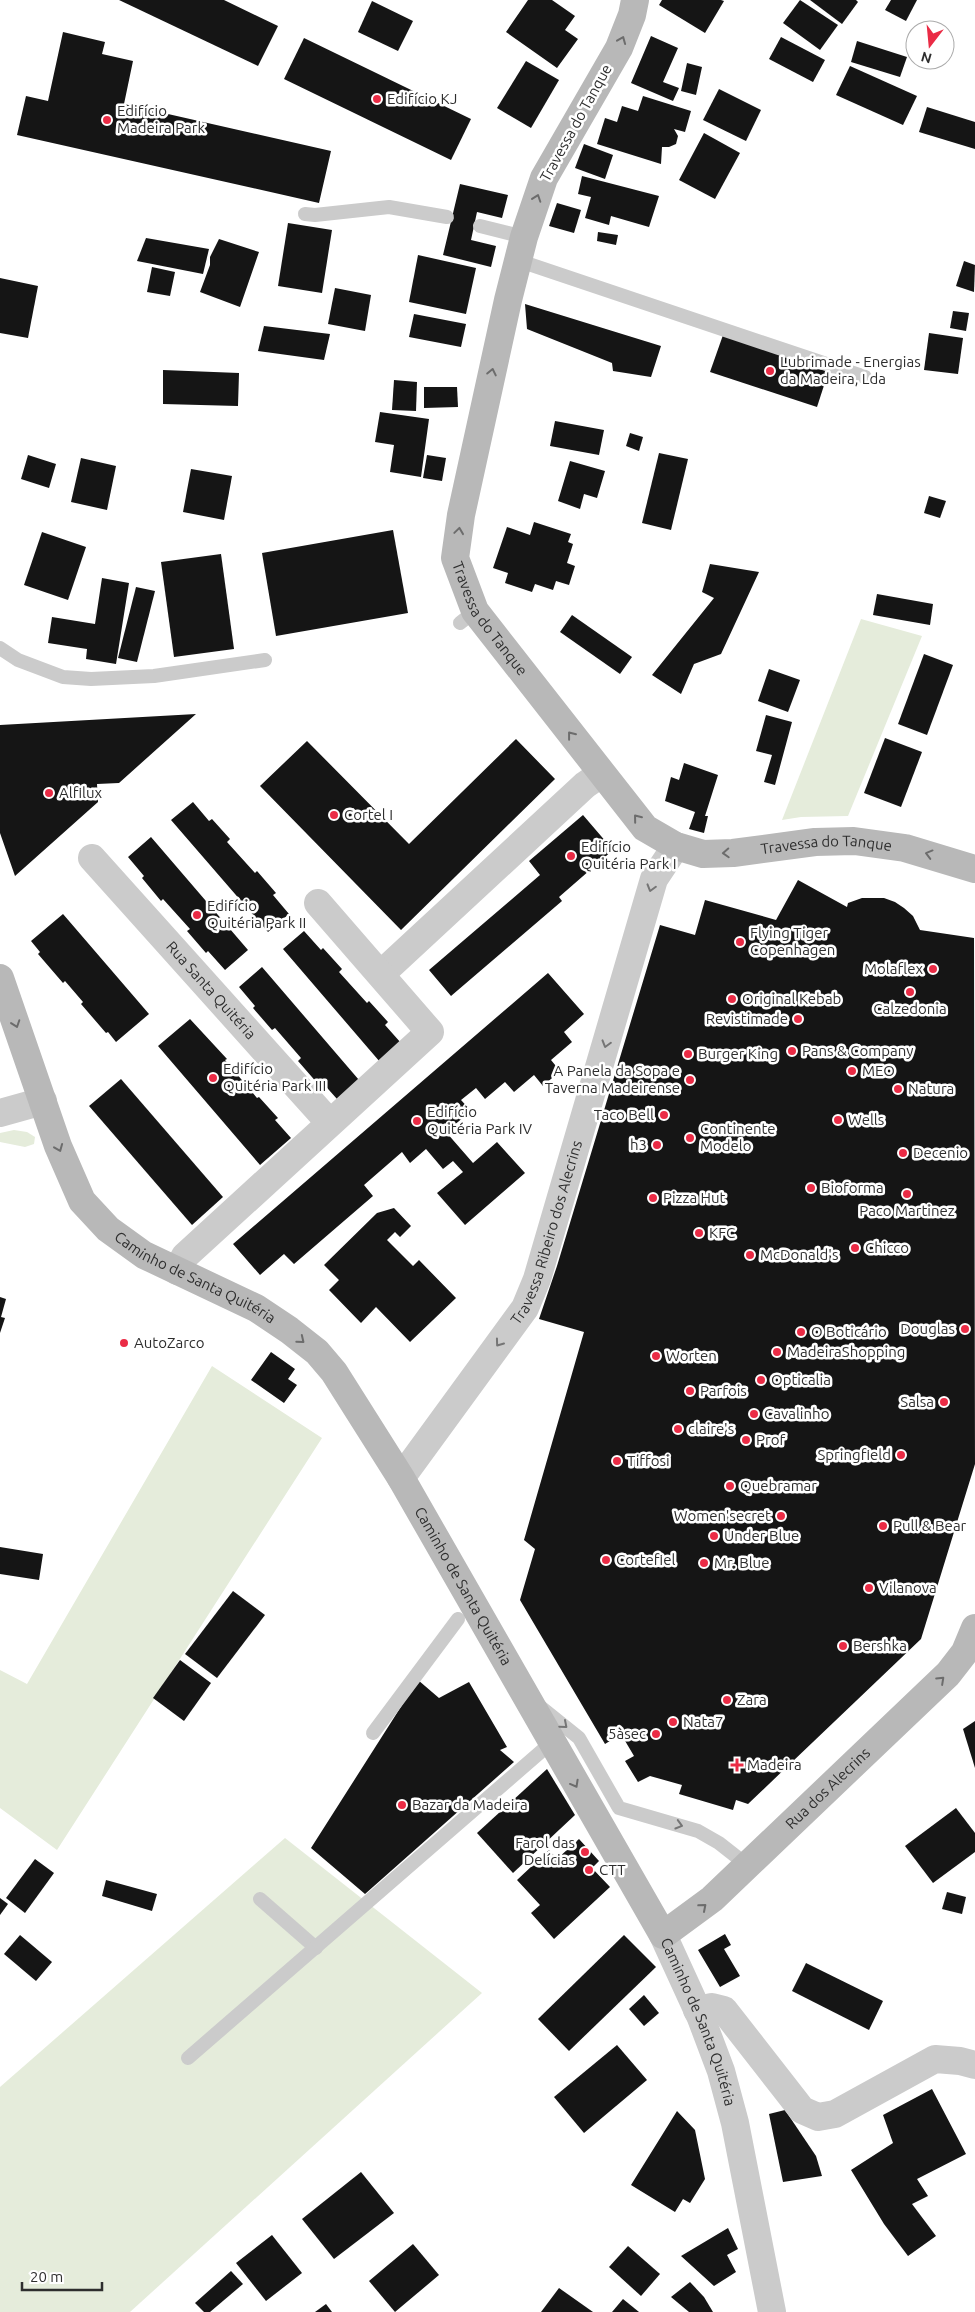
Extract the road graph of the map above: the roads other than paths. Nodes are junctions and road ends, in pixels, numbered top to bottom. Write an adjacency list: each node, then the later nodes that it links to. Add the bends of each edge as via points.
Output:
1 (635, 0): 5 (street, Travessa do Tanque, one-way to 1, via 544,178 619,48)
2 (306, 214): 3 (lane, via 389,207)
3 (446, 217)
4 (480, 226): 5 (lane)
5 (520, 248): 6 (lane); 9 (street, Travessa do Tanque, one-way to 5, via 467,617 455,558 461,515)
6 (865, 377)
7 (0, 648): 8 (lane, via 18,660 63,677 91,679 154,676)
8 (265, 660)
9 (601, 774): 10 (street, Travessa do Tanque, one-way to 9, via 645,828); 14 (street, via 585,785)
10 (676, 846): 12 (street, Travessa do Tanque, one-way to 10, via 905,848 854,841 703,854); 20 (street, Travessa Ribeiro dos Alecrins, one-way to 20, via 654,879 537,1279 525,1308)
11 (92, 858): 18 (street, Rua Santa Quitéria)
12 (975, 869)
13 (318, 903): 14 (street)
14 (381, 974): 18 (street, via 430,1032)
15 (0, 978): 16 (street, Caminho de Santa Quitéria, one-way to 16)
16 (43, 1102): 17 (street); 19 (street, Caminho de Santa Quitéria, one-way to 19, via 82,1201 108,1229 144,1255)
17 (0, 1113)
18 (329, 1122): 19 (street, via 185,1256)
19 (177, 1271): 20 (street, Caminho de Santa Quitéria, one-way to 20, via 256,1308 317,1352 334,1372)
20 (401, 1478): 23 (street, Caminho de Santa Quitéria)
21 (458, 1619): 24 (lane)
22 (975, 1628): 28 (street, Rua dos Alecrins, one-way to 22, via 948,1674 965,1652)
23 (525, 1696): 25 (street, Caminho de Santa Quitéria); 26 (lane, one-way to 26, via 579,1738)
24 (373, 1733)
25 (552, 1742): 27 (street, Caminho de Santa Quitéria, one-way to 27); 31 (lane)
26 (619, 1808): 27 (lane); 28 (lane, one-way to 28, via 698,1831)
27 (599, 1826): 30 (street, Caminho de Santa Quitéria)
28 (747, 1865): 30 (street, Rua dos Alecrins, one-way to 28, via 697,1912)
29 (260, 1899): 31 (lane)
30 (664, 1935): 32 (street, Caminho de Santa Quitéria)
31 (316, 1948): 33 (lane)
32 (697, 2010): 34 (street, via 712,2007 724,2010 802,2110 818,2117 835,2114 936,2059 960,2060); 35 (street, Caminho de Santa Quitéria, via 721,2071 735,2123)
33 (188, 2058)
34 (975, 2065)
35 (772, 2312)

